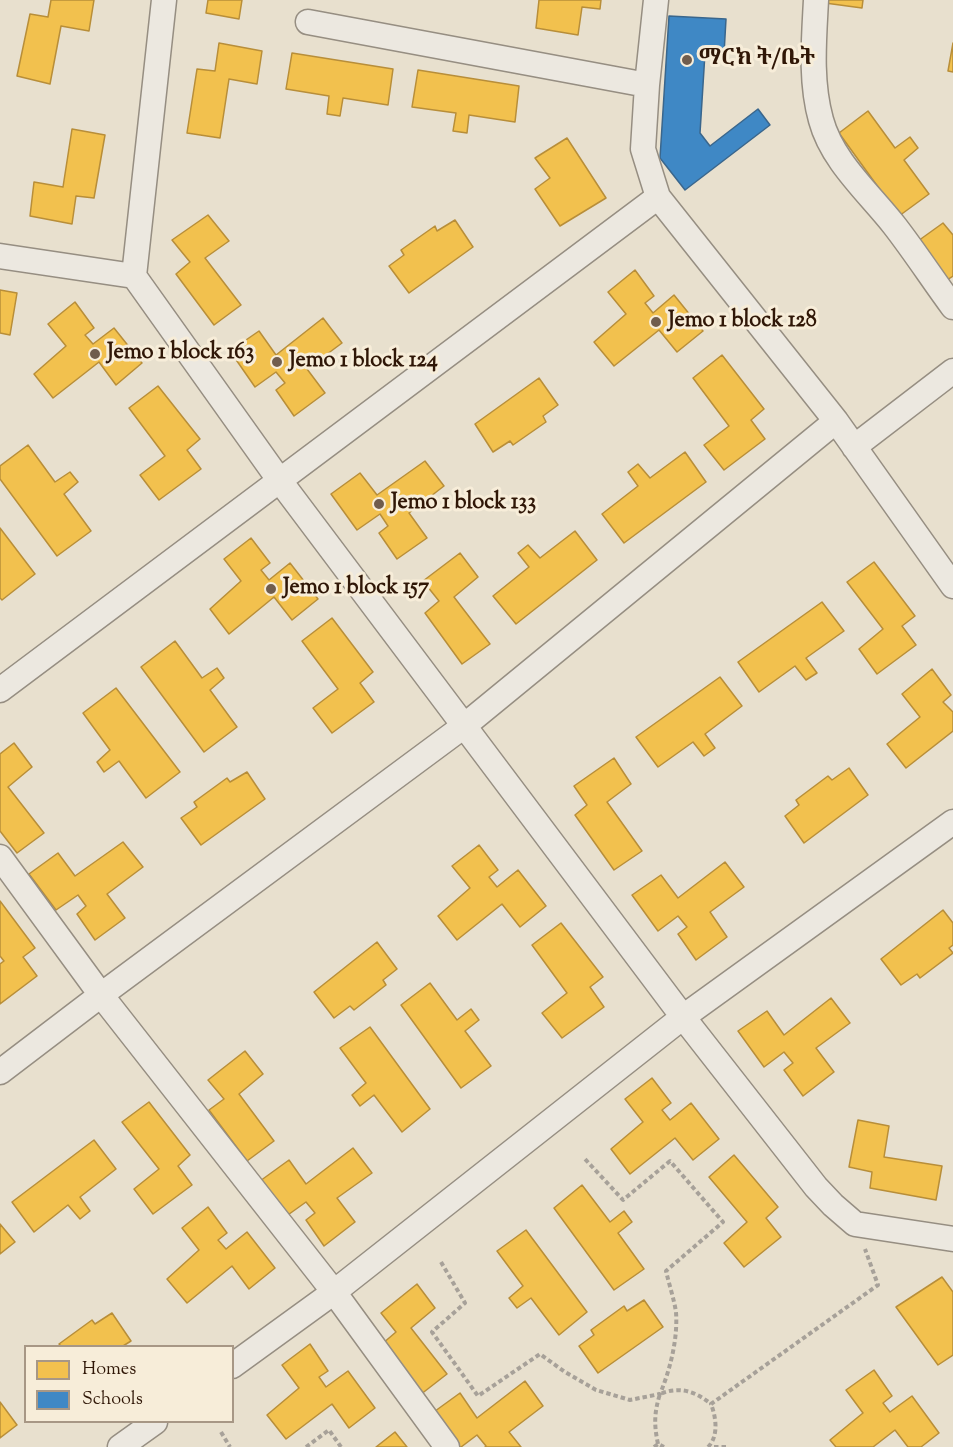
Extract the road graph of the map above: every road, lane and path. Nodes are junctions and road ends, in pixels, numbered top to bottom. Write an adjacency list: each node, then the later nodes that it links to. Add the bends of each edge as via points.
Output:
1 (164, 0): 8 (street)
2 (656, 0): 5 (street)
3 (816, 0): 9 (street, via 814,77 820,119 827,137 837,156 895,226)
4 (308, 22): 5 (street)
5 (646, 85): 6 (street, via 643,149)
6 (658, 197): 11 (street); 13 (street)
7 (0, 256): 8 (street)
8 (134, 276): 13 (street)
9 (953, 308)
10 (953, 371): 12 (street)
11 (836, 421): 12 (street); 16 (street)
12 (854, 447): 14 (street)
13 (280, 482): 15 (street); 16 (street)
14 (953, 586)
15 (0, 690)
16 (464, 726): 19 (street); 20 (street)
17 (953, 822): 20 (street)
18 (0, 857): 19 (street)
19 (101, 995): 21 (street); 26 (street)
20 (683, 1017): 23 (street, via 816,1187); 26 (street)
21 (0, 1072)
22 (584, 1158): 28 (path, via 623,1200 670,1161 723,1222 666,1271 676,1312 668,1376)
23 (855, 1224): 24 (street); 29 (path, via 878,1285)
24 (953, 1239)
25 (441, 1262): 28 (path, via 465,1303 432,1332 478,1396 540,1354 596,1390 630,1400)
26 (334, 1292): 27 (street); 37 (street)
27 (234, 1365)
28 (660, 1394): 29 (path, via 672,1389 690,1391); 32 (path, via 655,1409)
29 (711, 1404): 39 (path, via 716,1418)
30 (154, 1423): 33 (street)
31 (221, 1432): 34 (path)
32 (656, 1445): 38 (path)
33 (120, 1447)
34 (230, 1447)
35 (306, 1447): 36 (path, via 330,1430)
36 (341, 1447)
37 (447, 1447)
38 (664, 1447)
39 (708, 1447)
40 (714, 1447): 41 (path)
41 (729, 1447)

